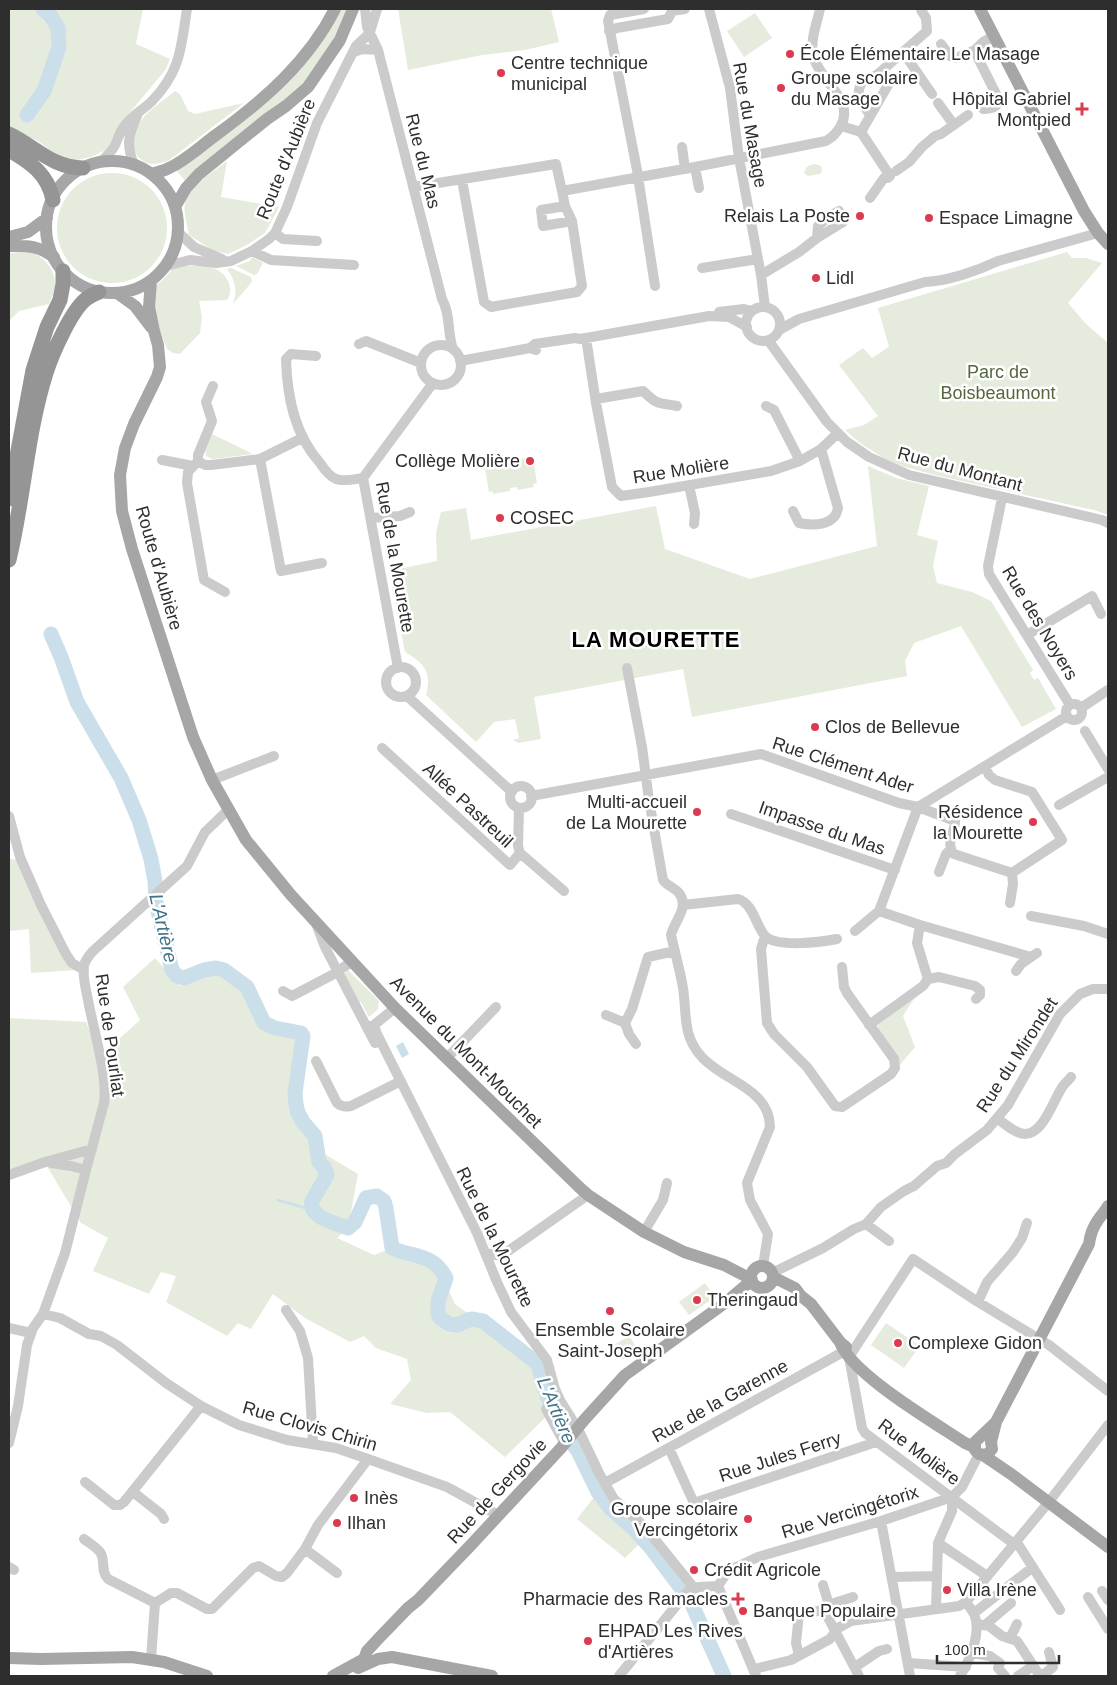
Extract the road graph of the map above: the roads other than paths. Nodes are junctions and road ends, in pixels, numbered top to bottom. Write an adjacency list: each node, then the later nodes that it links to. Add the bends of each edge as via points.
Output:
1 (188, 9): 24 (street, via 176,69 166,86)
2 (335, 9): 39 (main road, via 316,42 264,98 171,168)
3 (353, 9): 48 (main road, via 340,40 308,87 199,174)
4 (365, 9): 15 (street, Rue du Mas)
5 (377, 9): 15 (street)
6 (643, 9): 13 (street); 14 (street, via 610,15)
7 (686, 9): 11 (street)
8 (709, 9): 33 (street, Rue du Masage, via 730,88)
9 (820, 9): 28 (street, via 813,54 844,106 845,120)
10 (980, 9): 16 (main road)
11 (671, 10): 13 (street, via 668,19)
12 (921, 10): 21 (street, via 926,18 927,31)
13 (644, 23): 14 (street)
14 (609, 31): 40 (street)
15 (370, 33): 18 (street, Rue du Mas); 20 (street, Route d'Aubière)
16 (994, 36): 19 (street); 51 (main road, via 1078,200)
17 (941, 44): 19 (street, via 950,56 956,58)
18 (378, 50): 20 (street); 42 (street, Rue du Mas)
19 (975, 50): 23 (street, via 998,96 997,106)
20 (354, 52): 53 (street, Route d'Aubière, via 317,123)
21 (903, 52): 25 (street, via 859,87 859,97); 27 (street, via 924,74 935,99)
22 (888, 77): 25 (street, via 890,82)
23 (983, 109)
24 (139, 113): 34 (street, via 127,123 111,151); 35 (street, via 129,134 129,153)
25 (870, 115): 29 (street)
26 (968, 115): 27 (street)
27 (954, 125): 38 (street, via 935,136 909,162)
28 (841, 126): 29 (street); 33 (street, via 826,141)
29 (861, 132): 38 (street)
30 (9, 134): 36 (highway, via 58,164)
31 (682, 147): 37 (street)
32 (9, 150): 46 (highway, via 33,165 45,178)
33 (740, 158): 37 (street); 61 (street, Rue du Masage)
34 (100, 162): 35 (main road); 36 (main road)
35 (134, 165): 39 (main road)
36 (83, 168): 46 (main road, via 60,187)
37 (690, 168): 40 (street); 43 (street)
38 (892, 169): 45 (street, via 890,176 884,178)
39 (151, 174): 48 (main road, via 166,189)
40 (637, 178): 44 (street); 69 (street)
41 (462, 180): 42 (street); 44 (street, via 556,164); 50 (street, via 484,302 491,307 580,290)
42 (413, 187): 72 (street, Rue du Mas)
43 (699, 188)
44 (562, 191): 47 (street)
45 (870, 198)
46 (52, 200): 49 (main road)
47 (565, 206): 50 (street); 50 (street, via 540,210 544,226)
48 (175, 207): 52 (main road)
49 (47, 218): 54 (main road, via 28,232); 60 (main road, via 47,238)
50 (572, 221)
51 (1103, 231): 57 (main road); 77 (street)
52 (178, 232): 62 (street, via 194,247); 64 (main road)
53 (275, 233): 56 (street, via 283,239); 59 (street, Route d'Aubière)
54 (9, 237)
55 (817, 238): 67 (street)
56 (317, 241)
57 (1108, 244)
58 (9, 246): 60 (main road, via 35,246)
59 (252, 251): 62 (street, Route d'Aubière); 63 (street, via 271,260)
60 (54, 257): 66 (main road)
61 (758, 259): 65 (street); 67 (street, Rue du Masage)
62 (231, 261): 64 (street, Route d'Aubière, via 190,260)
63 (354, 265)
64 (166, 266): 68 (main road)
65 (702, 268)
66 (62, 270): 70 (main road, via 86,288); 104 (highway, via 60,300 33,370)
67 (761, 275): 73 (street, Rue du Masage)
68 (151, 281): 71 (main road); 80 (main road, Route d'Aubière, via 149,308)
69 (654, 286)
70 (99, 292): 71 (main road); 110 (highway, via 85,299 76,310 46,372)
71 (117, 293): 80 (main road, Route d'Aubière, via 135,306)
72 (442, 299): 84 (street, Rue du Mas, via 442,334); 85 (street, Rue du Mas)
73 (765, 307): 74 (street); 75 (street)
74 (752, 311): 76 (street, via 733,310); 78 (street)
75 (778, 315): 77 (street); 79 (street)
76 (708, 316): 78 (street, via 730,317); 81 (street)
77 (799, 319): 79 (street)
78 (746, 326): 82 (street, via 754,338)
79 (779, 330): 82 (street)
80 (154, 331): 127 (main road, Route d'Aubière, via 160,367 126,448 120,475 122,511 193,737)
81 (583, 339): 87 (street, via 536,350 530,348); 91 (street, Rue Molière)
82 (768, 340): 94 (street, Rue du Montant)
83 (359, 344): 88 (street, via 366,341)
84 (437, 345): 85 (street); 88 (street, via 426,352)
85 (453, 349): 87 (street)
86 (316, 356): 95 (street, via 291,354 286,359 286,384)
87 (460, 361): 89 (street, via 460,371 454,379 444,384)
88 (421, 363): 89 (street, via 425,377)
89 (433, 383): 101 (street, Rue de la Mourette)
90 (213, 386): 100 (street, via 206,402 212,421)
91 (596, 399): 92 (street, via 643,391 661,405); 102 (street, Rue Molière, via 612,487 616,492 621,496)
92 (677, 406)
93 (766, 406): 99 (street, via 774,410)
94 (838, 434): 96 (street, Rue Molière); 103 (street, Rue du Montant, via 870,457 909,476)
95 (302, 438): 97 (street); 101 (street, via 330,475 347,480)
96 (821, 449): 99 (street, Rue Molière); 105 (street, via 838,508 836,516 810,526 798,523)
97 (260, 458): 100 (street, via 211,465); 111 (street, via 281,571)
98 (162, 460): 100 (street)
99 (800, 461): 102 (street, Rue Molière, via 771,472)
100 (196, 463): 112 (street, via 188,472 187,483 204,580)
101 (363, 478): 107 (street, Rue de la Mourette)
102 (690, 485): 109 (street)
103 (1002, 498): 108 (street, Rue du Montant); 114 (street, Rue des Noyers, via 988,571)
104 (9, 500)
105 (794, 511)
106 (410, 512): 107 (street)
107 (371, 518): 115 (street, Rue de la Mourette)
108 (1108, 523)
109 (694, 524)
110 (9, 560)
111 (322, 563)
112 (225, 592)
113 (1101, 614): 114 (street, via 1092,596)
114 (1027, 635): 119 (street, Rue des Noyers)
115 (398, 668): 118 (street, via 409,671 414,677 415,686); 118 (street, via 387,677 388,689 398,697)
116 (627, 668): 125 (street)
117 (1108, 690): 119 (street)
118 (407, 696): 128 (street)
119 (1075, 706): 123 (street, Rue Clément Ader, via 1066,710 1067,716)
120 (1085, 731): 124 (street)
121 (382, 748): 137 (street, Allée Pastreuil, via 510,865)
122 (274, 756): 127 (street)
123 (985, 766): 131 (street, Rue Clément Ader); 140 (street, via 996,780 1032,792 1062,840)
124 (1108, 769)
125 (645, 775): 129 (street, Rue Clément Ader); 131 (street, Rue Clément Ader, via 761,754 899,803); 143 (street, via 663,880 678,893)
126 (1108, 777): 130 (street)
127 (212, 780): 133 (main road, Route d'Aubière)
128 (512, 792): 129 (street, via 522,787); 132 (street, via 511,802)
129 (531, 796): 132 (street, via 528,805)
130 (1059, 805)
131 (918, 806): 136 (street, via 955,821); 138 (street, Impasse du Mas)
132 (519, 808): 137 (street, Allée Pastreuil)
133 (228, 810): 146 (main road, Avenue du Mont-Mouchet, via 250,845); 156 (street, Rue de Pourliat, via 205,832 187,866 92,952)
134 (731, 814): 138 (street, Impasse du Mas)
135 (9, 816): 156 (street, via 20,857 40,905 72,963)
136 (950, 850): 139 (street); 140 (street)
137 (520, 853): 141 (street)
138 (895, 870): 144 (street)
139 (939, 872)
140 (1012, 873): 142 (street)
141 (564, 891)
142 (1010, 903)
143 (683, 905): 150 (street, via 742,900); 152 (street, via 671,935)
144 (879, 911): 147 (street); 148 (street)
145 (1031, 916): 149 (street)
146 (316, 922): 153 (main road, Avenue du Mont-Mouchet); 154 (street, Rue de la Mourette)
147 (920, 925): 157 (street, via 1034,955); 158 (street, via 917,942)
148 (855, 931)
149 (1108, 934)
150 (765, 936): 151 (street, via 774,942 785,943); 166 (street, via 761,949 767,1023 838,1108 892,1074 895,1068 894,1059)
151 (837, 939)
152 (675, 951): 165 (street, via 648,957); 187 (street, via 690,1040 711,1066 757,1097 770,1118 770,1127 747,1183 750,1200 768,1234)
153 (355, 964): 154 (street); 163 (main road, Avenue du Mont-Mouchet)
154 (336, 966): 160 (street, via 334,974 292,996); 167 (street, Rue de la Mourette)
155 (842, 967): 166 (street, via 844,987)
156 (84, 970): 174 (street, Rue de Pourliat, via 105,1096)
157 (1016, 971)
158 (928, 979): 161 (street, via 938,977 975,986); 166 (street)
159 (1108, 989): 173 (street, Rue du Mirondet, via 1093,989 1080,994 1060,1014)
160 (283, 991)
161 (978, 994)
162 (496, 1007): 169 (street)
163 (395, 1008): 167 (street); 169 (main road, Avenue du Mont-Mouchet)
164 (606, 1015): 165 (street)
165 (625, 1023): 168 (street)
166 (870, 1025)
167 (371, 1026): 172 (street, Rue de la Mourette)
168 (636, 1044)
169 (447, 1058): 179 (main road, Avenue du Mont-Mouchet)
170 (316, 1061): 172 (street, via 341,1106 351,1106)
171 (1071, 1077): 173 (street, via 1035,1131 1026,1134 1016,1131)
172 (398, 1083): 185 (street, Rue de la Mourette)
173 (998, 1119): 182 (street, Rue du Mirondet, via 946,1163 937,1166 914,1186 881,1207)
174 (92, 1150): 175 (street); 176 (street, Rue de Pourliat)
175 (45, 1162): 176 (street); 177 (street)
176 (86, 1170): 192 (street, Rue de Pourliat, via 66,1250)
177 (9, 1175)
178 (667, 1183): 183 (street, via 662,1200)
179 (588, 1195): 183 (main road, Avenue du Mont-Mouchet); 185 (street, via 501,1256)
180 (1107, 1209): 195 (main road, via 1098,1220)
181 (1027, 1223): 189 (street, via 1022,1238 987,1282)
182 (866, 1224): 184 (street); 187 (street, Rue du Mirondet)
183 (644, 1232): 186 (main road, Avenue du Mont-Mouchet, via 684,1252)
184 (889, 1241)
185 (486, 1253): 201 (street, Rue de la Mourette, via 511,1312 547,1360)
186 (728, 1267): 187 (main road, Avenue du Mont-Mouchet); 188 (main road)
187 (761, 1277): 188 (main road, Rue de Gergovie); 190 (main road, Rue de Gergovie); 196 (main road, Avenue du Mont-Mouchet, via 792,1295 801,1296)
188 (738, 1292): 190 (main road, Rue de Gergovie)
189 (978, 1302): 195 (street); 196 (street, via 913,1259)
190 (725, 1303): 201 (main road, Rue de Gergovie, via 625,1375)
191 (286, 1310): 204 (street, via 300,1331 308,1358)
192 (43, 1314): 194 (street, Rue de Pourliat); 198 (street, Rue Clovis Chirin, via 60,1318 117,1345)
193 (9, 1328): 194 (street)
194 (31, 1333): 202 (street, Rue de Pourliat)
195 (1040, 1339): 197 (street); 205 (main road)
196 (846, 1351): 203 (street, Rue Molière, via 862,1428); 205 (main road, Avenue du Mont-Mouchet, via 865,1364 881,1386 948,1432); 206 (street, Rue de la Garenne)
197 (1108, 1391)
198 (201, 1406): 204 (street, Rue Clovis Chirin, via 242,1426 287,1440); 210 (street)
199 (546, 1409): 201 (street)
200 (1108, 1425): 212 (street)
201 (571, 1437): 209 (street); 213 (main road, Rue de Gergovie)
202 (9, 1442)
203 (876, 1442): 206 (street, Rue Jules Ferry, via 694,1503); 211 (street, Rue Molière)
204 (313, 1443): 207 (street, Rue Clovis Chirin)
205 (983, 1446): 211 (street, via 962,1486); 212 (main road, Avenue du Mont-Mouchet, via 1011,1474)
206 (669, 1448): 209 (street, Rue de la Garenne)
207 (368, 1459): 213 (street, Rue Clovis Chirin, via 448,1487); 220 (street, via 318,1525)
208 (85, 1482): 210 (street, via 114,1505 120,1505)
209 (605, 1483): 228 (street, via 614,1499 645,1527)
210 (133, 1492): 214 (street)
211 (952, 1497): 215 (street, Rue Vercingétorix); 217 (street, Rue Molière); 218 (street, via 952,1511)
212 (1048, 1503): 217 (street); 219 (main road, Avenue du Mont-Mouchet)
213 (498, 1514): 245 (main road, Rue de Gergovie, via 408,1608)
214 (164, 1519)
215 (881, 1521): 225 (street); 227 (street, Rue Vercingétorix, via 758,1557 728,1571)
216 (84, 1539): 232 (street, via 100,1552 103,1571 108,1579)
217 (1015, 1542): 221 (street, Rue Molière); 224 (street)
218 (938, 1543): 223 (street); 224 (street)
219 (1108, 1547)
220 (305, 1549): 222 (street); 232 (street, via 282,1577 259,1566 253,1568 212,1608 177,1593 170,1593)
221 (1033, 1567): 236 (street, Rue Molière); 237 (street)
222 (337, 1573)
223 (937, 1576): 225 (street); 235 (street)
224 (987, 1576): 231 (street)
225 (892, 1577): 238 (street)
226 (823, 1585): 234 (street)
227 (718, 1586): 228 (street); 255 (street)
228 (691, 1589): 260 (street)
229 (853, 1597): 234 (street)
230 (1088, 1597): 241 (street)
231 (966, 1602): 235 (street); 237 (street)
232 (155, 1603): 250 (street)
233 (1011, 1603): 240 (street)
234 (827, 1607): 242 (street); 248 (street, via 799,1614 796,1643)
235 (936, 1609): 238 (street)
236 (1060, 1610)
237 (974, 1613): 240 (street)
238 (900, 1614): 242 (street, via 851,1621); 251 (street)
239 (1016, 1624): 243 (street)
240 (981, 1625): 243 (street); 246 (street)
241 (1108, 1629)
242 (833, 1636): 248 (street); 254 (street)
243 (1010, 1638): 252 (street, via 1017,1640)
244 (887, 1649): 254 (street)
245 (373, 1652): 256 (main road); 258 (main road, Rue de Gergovie, via 354,1656 348,1667)
246 (972, 1652): 253 (street); 263 (street, via 990,1656 1000,1663 998,1668)
247 (1049, 1652): 265 (street, via 1053,1667)
248 (799, 1655): 255 (street)
249 (9, 1658): 250 (main road)
250 (152, 1659): 257 (main road)
251 (908, 1663): 253 (street); 261 (street)
252 (1033, 1666): 264 (street); 265 (street)
253 (966, 1667): 262 (street)
254 (857, 1671)
255 (755, 1673)
256 (463, 1674): 259 (main road)
257 (207, 1676)
258 (333, 1676)
259 (492, 1676)
260 (619, 1676)
261 (910, 1676)
262 (960, 1676)
263 (1005, 1676)
264 (1018, 1676)
265 (1039, 1676)

